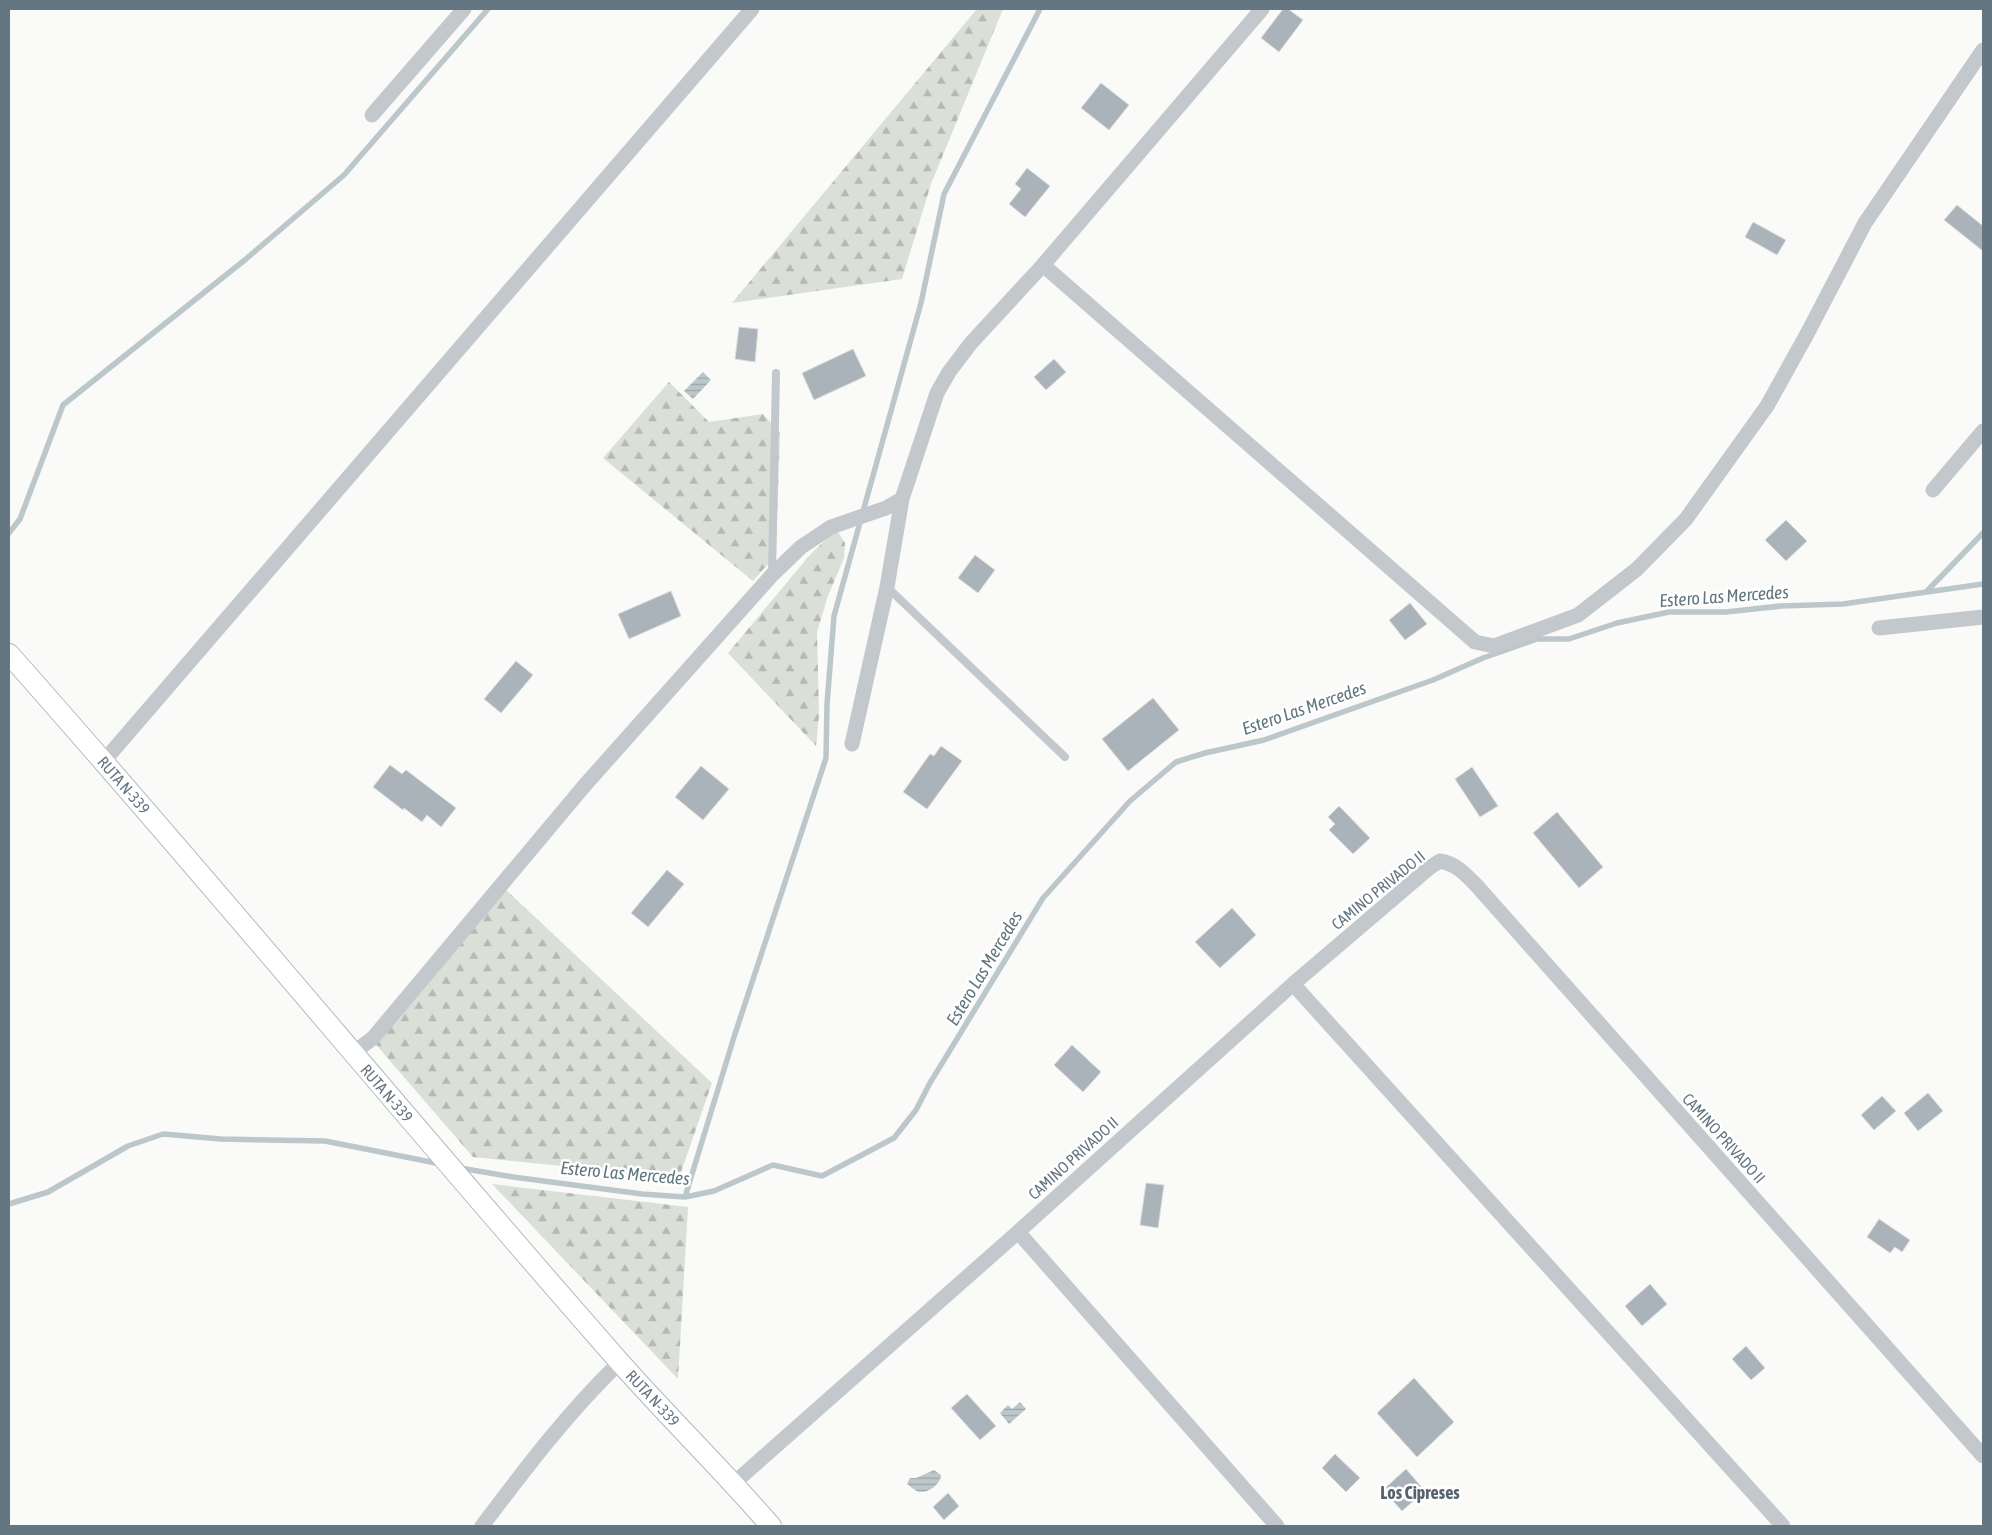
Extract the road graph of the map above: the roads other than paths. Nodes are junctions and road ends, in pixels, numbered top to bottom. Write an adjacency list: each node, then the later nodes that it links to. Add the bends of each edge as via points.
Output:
1 (464, 9): 5 (street)
2 (752, 9): 18 (street)
3 (1262, 9): 6 (street)
4 (1983, 50): 6 (street, via 1865,223 1767,406 1686,519 1637,569 1578,616 1494,646 1475,642)
5 (372, 115)
6 (1043, 265): 10 (street, via 971,343 949,372 937,393)
7 (776, 373): 11 (lane)
8 (1983, 431): 9 (street)
9 (1933, 490)
10 (902, 499): 11 (street, via 886,508 831,527 801,547); 12 (street)
11 (772, 575): 20 (street, via 585,786 372,1038)
12 (887, 587): 16 (street); 17 (lane)
13 (1983, 617): 14 (street)
14 (1879, 628)
15 (9, 654): 18 (street, RUTA N-339)
16 (852, 744)
17 (1065, 757)
18 (104, 761): 20 (street, RUTA N-339)
19 (1293, 984): 21 (street, CAMINO PRIVADO II); 23 (street, CAMINO PRIVADO II, via 1429,868 1440,861 1459,868); 28 (street)
20 (353, 1054): 22 (street, RUTA N-339)
21 (1018, 1232): 24 (street, CAMINO PRIVADO II); 27 (street)
22 (620, 1362): 24 (street, RUTA N-339); 25 (street, via 591,1390)
23 (1983, 1456)
24 (734, 1483): 26 (street, RUTA N-339)
25 (482, 1526)
26 (771, 1526)
27 (1277, 1526)
28 (1783, 1526)

